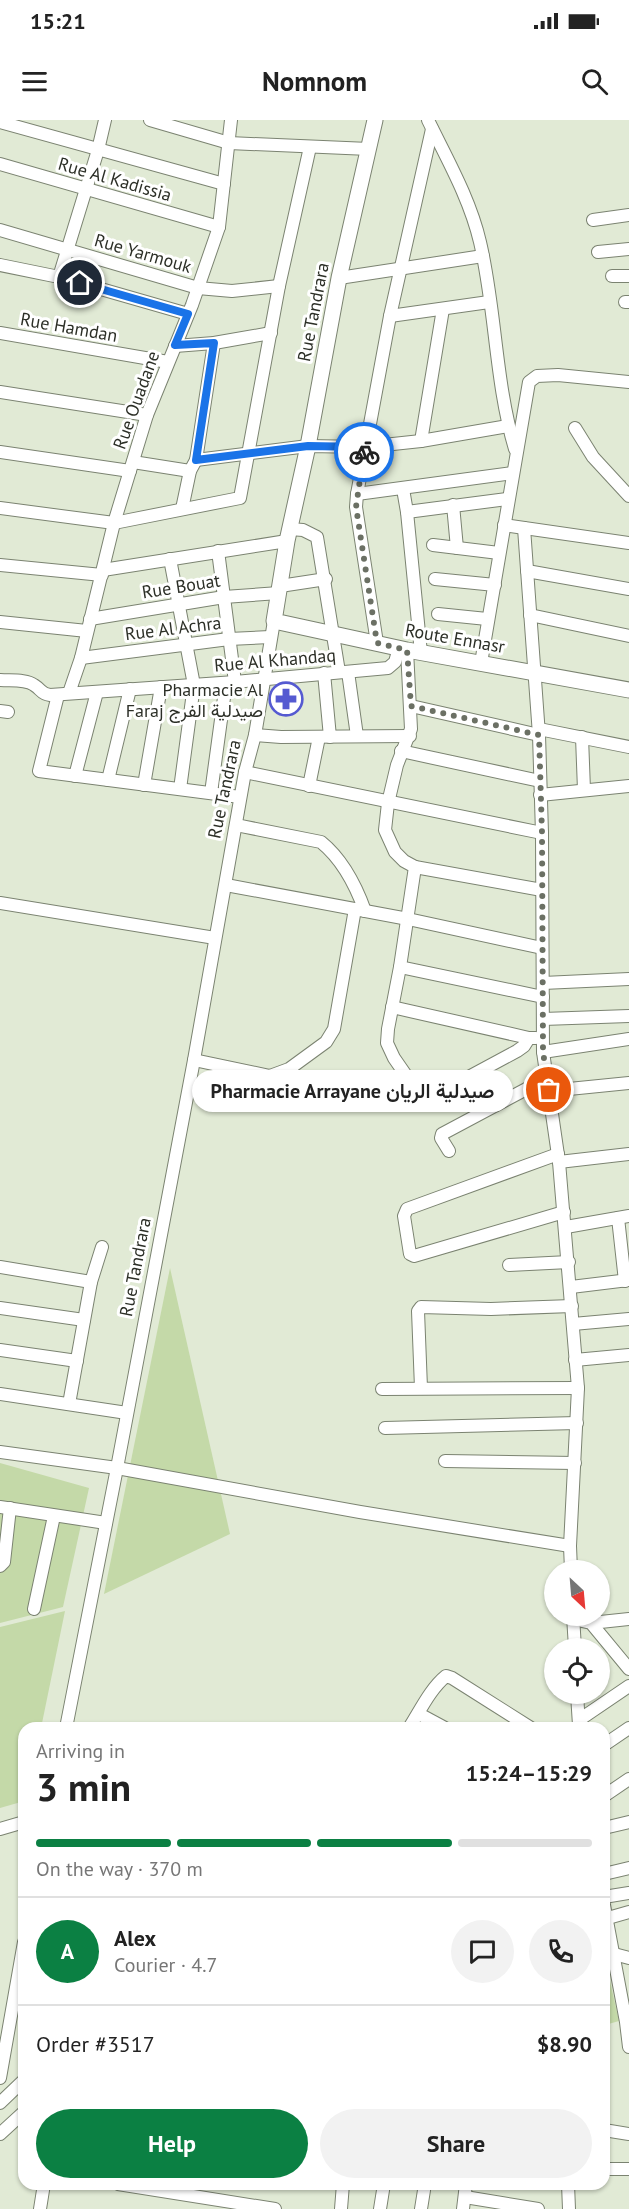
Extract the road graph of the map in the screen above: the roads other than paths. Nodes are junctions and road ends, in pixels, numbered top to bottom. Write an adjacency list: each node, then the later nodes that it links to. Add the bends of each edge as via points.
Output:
1 (105, 120): 10 (street)
2 (150, 120): 7 (street)
3 (231, 120): 7 (street, Rue Ouadane)
4 (375, 120): 9 (main road, Rue Tandrara)
5 (0, 122): 10 (street)
6 (430, 124): 21 (street, via 468,206); 23 (street)
7 (229, 143): 8 (street); 12 (street, Rue Ouadane)
8 (310, 147): 9 (street); 28 (street)
9 (369, 149): 27 (main road, Rue Tandrara)
10 (98, 150): 12 (street); 13 (street)
11 (0, 164): 13 (street, Rue Al Kadissia)
12 (224, 184): 16 (street, Rue Ouadane)
13 (85, 189): 16 (street, Rue Al Kadissia); 18 (street)
14 (629, 215): 15 (street)
15 (593, 220)
16 (219, 227): 29 (street, Rue Ouadane)
17 (0, 230): 18 (street, Rue Yarmouk)
18 (68, 249): 26 (street); 29 (street, Rue Yarmouk)
19 (629, 249): 20 (street)
20 (598, 252)
21 (483, 256): 23 (street); 30 (street)
22 (0, 265): 26 (street)
23 (400, 269): 27 (street); 33 (street)
24 (612, 276): 25 (street)
25 (629, 276)
26 (59, 277): 32 (street)
27 (339, 278): 45 (main road, Rue Tandrara)
28 (279, 286): 29 (street, Rue Yarmouk, via 232,291); 35 (street)
29 (198, 288): 32 (street, Rue Ouadane)
30 (489, 302): 31 (street); 42 (street)
31 (443, 309): 33 (street); 44 (street)
32 (188, 314): 37 (street, Rue Ouadane)
33 (390, 316): 46 (street)
34 (0, 333): 38 (street, Rue Hamdan)
35 (271, 333): 36 (street); 49 (street)
36 (214, 343): 37 (street); 50 (street)
37 (175, 345): 38 (street, Rue Ouadane)
38 (168, 363): 41 (street, Rue Ouadane)
39 (629, 382): 47 (street, via 558,375 531,379)
40 (0, 392): 41 (street)
41 (147, 416): 51 (street, Rue Ouadane)
42 (508, 426): 44 (street); 47 (street)
43 (576, 428): 55 (street, via 593,457)
44 (421, 441): 46 (street)
45 (308, 446): 46 (street); 49 (street); 64 (main road, Rue Tandrara)
46 (365, 447): 54 (street)
47 (516, 451): 52 (street)
48 (0, 452): 51 (street)
49 (248, 452): 50 (street); 59 (street, via 240,498)
50 (193, 465): 51 (street); 59 (street)
51 (131, 466): 61 (street, Rue Ouadane)
52 (513, 473): 53 (street); 56 (street)
53 (403, 489): 54 (street); 60 (street)
54 (357, 494): 91 (street)
55 (629, 496)
56 (507, 499): 57 (street); 62 (street)
57 (453, 505): 60 (street); 67 (street)
58 (0, 508): 61 (street)
59 (182, 509): 61 (street)
60 (407, 512): 93 (street)
61 (114, 523): 72 (street, Rue Ouadane)
62 (504, 525): 63 (street); 69 (street)
63 (524, 528): 65 (street); 73 (street)
64 (289, 535): 68 (street); 74 (street, via 303,530 317,537); 77 (main road, Rue Tandrara)
65 (629, 543)
66 (433, 545): 67 (street)
67 (457, 548): 69 (street)
68 (218, 551): 70 (street); 79 (street)
69 (499, 553): 76 (street)
70 (170, 559): 72 (street); 80 (street)
71 (0, 565): 72 (street)
72 (102, 572): 86 (street, Rue Ouadane)
73 (527, 572): 78 (street); 82 (street)
74 (326, 579): 77 (street, Rue Bouat); 87 (street)
75 (435, 579): 76 (street)
76 (495, 585): 83 (street)
77 (280, 589): 79 (street, Rue Bouat); 84 (main road, Rue Tandrara)
78 (629, 589)
79 (224, 597): 80 (street, Rue Bouat); 90 (street)
80 (177, 604): 86 (street, Rue Bouat); 92 (street)
81 (438, 614): 83 (street)
82 (530, 615): 88 (street); 97 (street)
83 (488, 619): 95 (street)
84 (274, 621): 87 (main road, Route Ennasr); 89 (street, Rue Tandrara)
85 (0, 622): 86 (street, Rue Bouat)
86 (88, 625): 94 (street, Rue Ouadane)
87 (334, 633): 91 (main road, Route Ennasr); 96 (street)
88 (629, 636)
89 (270, 637): 90 (street, Rue Al Achra); 99 (street, Rue Tandrara)
90 (229, 639): 92 (street, Rue Al Achra); 101 (street)
91 (377, 643): 93 (main road, Route Ennasr)
92 (185, 645): 94 (street, Rue Al Achra); 102 (street)
93 (409, 650): 95 (main road, Route Ennasr); 96 (street, Rue Al Khandaq, via 390,667); 108 (street)
94 (81, 658): 107 (street, Rue Ouadane)
95 (481, 663): 97 (main road, Route Ennasr)
96 (344, 672): 98 (street, Rue Al Khandaq); 111 (street)
97 (535, 672): 105 (main road, Route Ennasr); 109 (street)
98 (324, 673): 99 (street, Rue Al Khandaq); 113 (street)
99 (264, 678): 101 (street, Rue Al Khandaq); 110 (street, Rue Tandrara)
100 (0, 680): 107 (street, via 29,683 42,694)
101 (230, 682): 102 (street, Rue Al Khandaq); 126 (street)
102 (194, 685): 103 (street, Rue Al Khandaq); 124 (street)
103 (160, 687): 104 (street, Rue Al Khandaq); 121 (street)
104 (130, 689): 106 (street, Rue Al Khandaq); 119 (street)
105 (629, 690)
106 (97, 692): 107 (street, Rue Al Khandaq); 118 (street)
107 (63, 694): 118 (street, Rue Ouadane, via 39,771)
108 (411, 706): 109 (street); 112 (street)
109 (539, 732): 114 (street); 120 (street)
110 (255, 735): 113 (street); 117 (street, Rue Tandrara)
111 (357, 736): 112 (street); 113 (street)
112 (410, 736): 116 (street)
113 (324, 737): 122 (street)
114 (582, 738): 115 (street); 125 (street)
115 (629, 747)
116 (401, 751): 120 (street); 129 (street)
117 (244, 772): 122 (street); 128 (street, Rue Tandrara)
118 (75, 776): 119 (street)
119 (108, 780): 121 (street)
120 (540, 781): 127 (street)
121 (144, 785): 124 (street)
122 (309, 786): 129 (street)
123 (629, 786): 125 (street)
124 (180, 789): 126 (street)
125 (584, 790): 127 (street)
126 (211, 793): 128 (street)
127 (540, 795): 131 (street)
128 (240, 797): 130 (street, Rue Tandrara)
129 (388, 802): 131 (street); 132 (street, via 386,835 395,852)
130 (236, 825): 133 (street, Rue Tandrara); 136 (street, via 321,842 330,849 358,893)
131 (542, 833): 134 (street)
132 (415, 867): 134 (street); 137 (street)
133 (226, 885): 136 (street); 138 (street, Rue Tandrara)
134 (542, 891): 139 (street)
135 (0, 903): 138 (street)
136 (360, 910): 137 (street); 151 (street, via 334,1029 326,1042 289,1069 270,1076)
137 (408, 919): 139 (street); 140 (street)
138 (215, 938): 151 (street, Rue Tandrara)
139 (542, 948): 142 (street)
140 (400, 967): 143 (street); 144 (street)
141 (629, 979): 142 (street)
142 (543, 983): 143 (street)
143 (543, 997): 146 (street)
144 (392, 1007): 148 (street); 148 (street, via 387,1043 390,1052 426,1100 524,1047)
145 (629, 1016): 146 (street)
146 (543, 1019): 147 (street)
147 (543, 1037): 148 (street); 150 (street)
148 (529, 1038)
149 (629, 1039): 150 (street)
150 (543, 1052): 153 (street)
151 (194, 1060): 181 (street, Rue Tandrara)
152 (629, 1083): 153 (street)
153 (548, 1084): 154 (street, via 442,1134); 156 (street)
154 (449, 1151)
155 (629, 1154): 156 (street)
156 (559, 1158): 157 (street); 157 (street, via 407,1209 404,1216 410,1254 414,1256)
157 (564, 1212): 159 (street)
158 (624, 1217): 159 (street); 164 (street)
159 (566, 1227): 161 (street)
160 (102, 1247): 165 (street)
161 (568, 1262): 162 (street); 166 (street)
162 (509, 1265)
163 (0, 1267): 165 (street)
164 (627, 1280): 166 (street)
165 (91, 1282): 170 (street)
166 (571, 1287): 167 (street)
167 (572, 1306): 171 (street); 176 (street, via 421,1307)
168 (0, 1308): 170 (street)
169 (629, 1319): 171 (street)
170 (84, 1320): 175 (street)
171 (573, 1324): 174 (street)
172 (0, 1350): 175 (street)
173 (629, 1355): 174 (street)
174 (575, 1360): 177 (street)
175 (77, 1361): 180 (street)
176 (421, 1388): 177 (street); 178 (street)
177 (578, 1388): 182 (street)
178 (382, 1389)
179 (0, 1394): 180 (street)
180 (69, 1404): 181 (street)
181 (127, 1413): 187 (street, Rue Tandrara)
182 (576, 1424): 183 (street); 186 (street)
183 (385, 1428)
184 (0, 1452): 187 (street)
185 (445, 1461): 186 (street)
186 (575, 1463): 191 (street)
187 (117, 1468): 190 (street, Rue Tandrara); 191 (street)
188 (5, 1507): 189 (street); 193 (street, via 4,1562)
189 (54, 1516): 190 (street); 194 (street)
190 (106, 1523): 202 (street, Rue Tandrara)
191 (570, 1546): 192 (street)
192 (571, 1560)
193 (0, 1566)
194 (34, 1609)
195 (629, 1619): 196 (street)
196 (610, 1621)
197 (593, 1626): 198 (street)
198 (629, 1670)
199 (629, 1686): 207 (street)
200 (578, 1704): 206 (street)
201 (419, 1713): 203 (street); 204 (street); 205 (street, via 446,1676)
202 (67, 1722)
203 (413, 1722)
204 (435, 1722)
205 (522, 1722)
206 (579, 1722)
207 (582, 1722)
208 (629, 1728): 209 (street)
209 (610, 1741)
210 (629, 1779): 211 (street)
211 (610, 1792)
212 (629, 1822): 214 (street)
213 (18, 1824): 215 (street)
214 (610, 1827)
215 (0, 1829)
216 (629, 1868): 217 (street)
217 (610, 1873)
218 (629, 1893): 219 (street)
219 (610, 1897)
220 (610, 1911): 221 (street)
221 (629, 1912)
222 (610, 1932): 223 (street)
223 (614, 1954): 224 (street); 226 (street)
224 (629, 1958)
225 (18, 1976): 227 (street)
226 (629, 2047)
227 (0, 2078)
228 (18, 2086): 229 (street)
229 (0, 2103)
230 (18, 2118): 232 (street)
231 (610, 2131): 233 (street)
232 (0, 2134)
233 (629, 2134)
234 (610, 2169): 235 (street)
235 (629, 2169)
236 (43, 2190): 244 (street)
237 (172, 2190): 243 (street)
238 (342, 2190): 246 (street)
239 (383, 2190): 247 (street)
240 (424, 2190): 248 (street)
241 (568, 2190): 250 (street)
242 (465, 2197): 249 (street)
243 (219, 2205): 245 (street)
244 (40, 2209)
245 (275, 2209)
246 (340, 2209)
247 (380, 2209)
248 (421, 2209)
249 (538, 2209)
250 (569, 2209)

